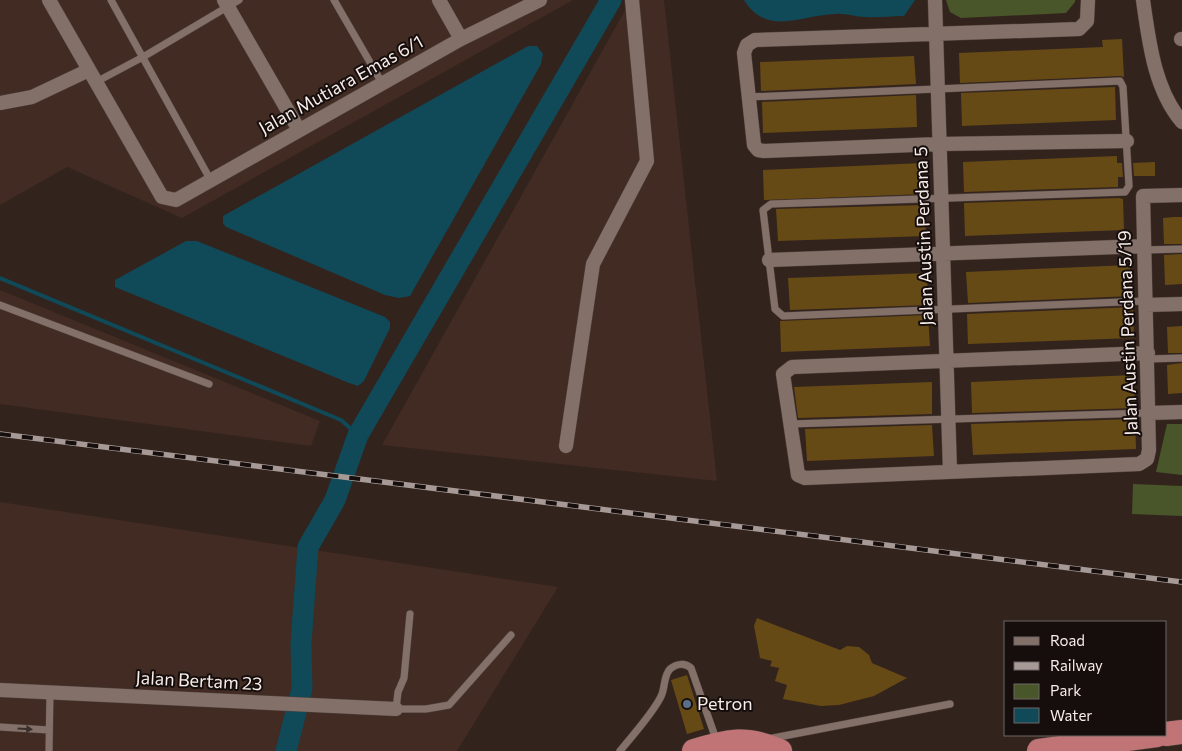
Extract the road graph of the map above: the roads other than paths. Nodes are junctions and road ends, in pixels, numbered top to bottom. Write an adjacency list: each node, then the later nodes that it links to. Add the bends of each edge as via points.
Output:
1 (49, 0): 14 (street)
2 (111, 0): 13 (lane)
3 (334, 0): 15 (lane)
4 (439, 0): 12 (street)
5 (540, 0): 12 (street, Jalan Mutiara Emas 6/1)
6 (632, 0): 42 (street, via 647,161 592,264)
7 (936, 0): 11 (street, Jalan Austin Perdana 5)
8 (1088, 0): 11 (street, via 1087,21 1079,29)
9 (1143, 0): 19 (street, via 1159,80 1167,100)
10 (230, 2): 13 (lane); 20 (street)
11 (936, 35): 16 (street, Jalan Austin Perdana 5); 17 (street, via 755,40 747,45 744,53)
12 (461, 39): 15 (street, Jalan Mutiara Emas 6/1)
13 (143, 57): 14 (lane); 23 (lane)
14 (93, 76): 18 (street, via 32,97); 23 (street, Jalan Mutiara Emas 6/1, via 162,197 176,200)
15 (382, 83): 20 (street, Jalan Mutiara Emas 6/1)
16 (938, 89): 17 (lane); 21 (lane, via 1120,81); 22 (street, Jalan Austin Perdana 5)
17 (749, 97): 22 (street, via 754,145 764,152)
18 (0, 103)
19 (1182, 122)
20 (299, 130): 23 (street, Jalan Mutiara Emas 6/1)
21 (1127, 141): 22 (street); 25 (lane, via 1129,186 1125,192)
22 (939, 144): 25 (street, Jalan Austin Perdana 5)
23 (210, 179)
24 (1182, 195): 26 (street, Jalan Austin Perdana 5/19, via 1143,196)
25 (941, 199): 28 (street, Jalan Austin Perdana 5); 29 (lane, via 771,204 763,210)
26 (1144, 248): 27 (lane); 28 (street); 30 (street, Jalan Austin Perdana 5/19)
27 (1182, 249)
28 (943, 252): 29 (street); 33 (street, Jalan Austin Perdana 5)
29 (769, 260): 33 (lane, via 775,310 783,316)
30 (1146, 303): 31 (street); 33 (lane); 34 (street, Jalan Austin Perdana 5/19)
31 (1182, 304)
32 (0, 305): 37 (lane)
33 (945, 309): 36 (street, Jalan Austin Perdana 5)
34 (1148, 356): 35 (lane); 36 (street); 39 (street, Jalan Austin Perdana 5/19)
35 (1182, 358)
36 (947, 362): 40 (street, Jalan Austin Perdana 5); 41 (street, via 792,367 783,374)
37 (209, 384)
38 (1182, 412): 39 (street)
39 (1150, 413): 40 (lane); 43 (street, Jalan Austin Perdana 5/19, via 1150,450 1147,459 1139,464)
40 (949, 419): 41 (lane); 43 (street, Jalan Austin Perdana 5)
41 (790, 424): 43 (street, via 798,475 801,477)
42 (566, 446)
43 (950, 471)
44 (410, 614): 49 (lane, via 404,678)
45 (511, 635): 49 (lane, via 449,705)
46 (0, 690): 47 (street, Jalan Bertam 23)
47 (50, 692): 49 (street, Jalan Bertam 23); 51 (lane)
48 (950, 704): 55 (lane)
49 (396, 709)
50 (0, 727): 51 (lane, one-way to 51)
51 (49, 730): 57 (lane)
52 (1182, 732): 53 (highway)
53 (1167, 734)
54 (1150, 736): 61 (highway)
55 (756, 741): 56 (highway); 60 (highway)
56 (718, 744): 58 (lane, via 691,668 680,664 666,673 661,697); 59 (highway)
57 (49, 751)
58 (620, 751)
59 (694, 751)
60 (780, 751)
61 (1039, 751)

